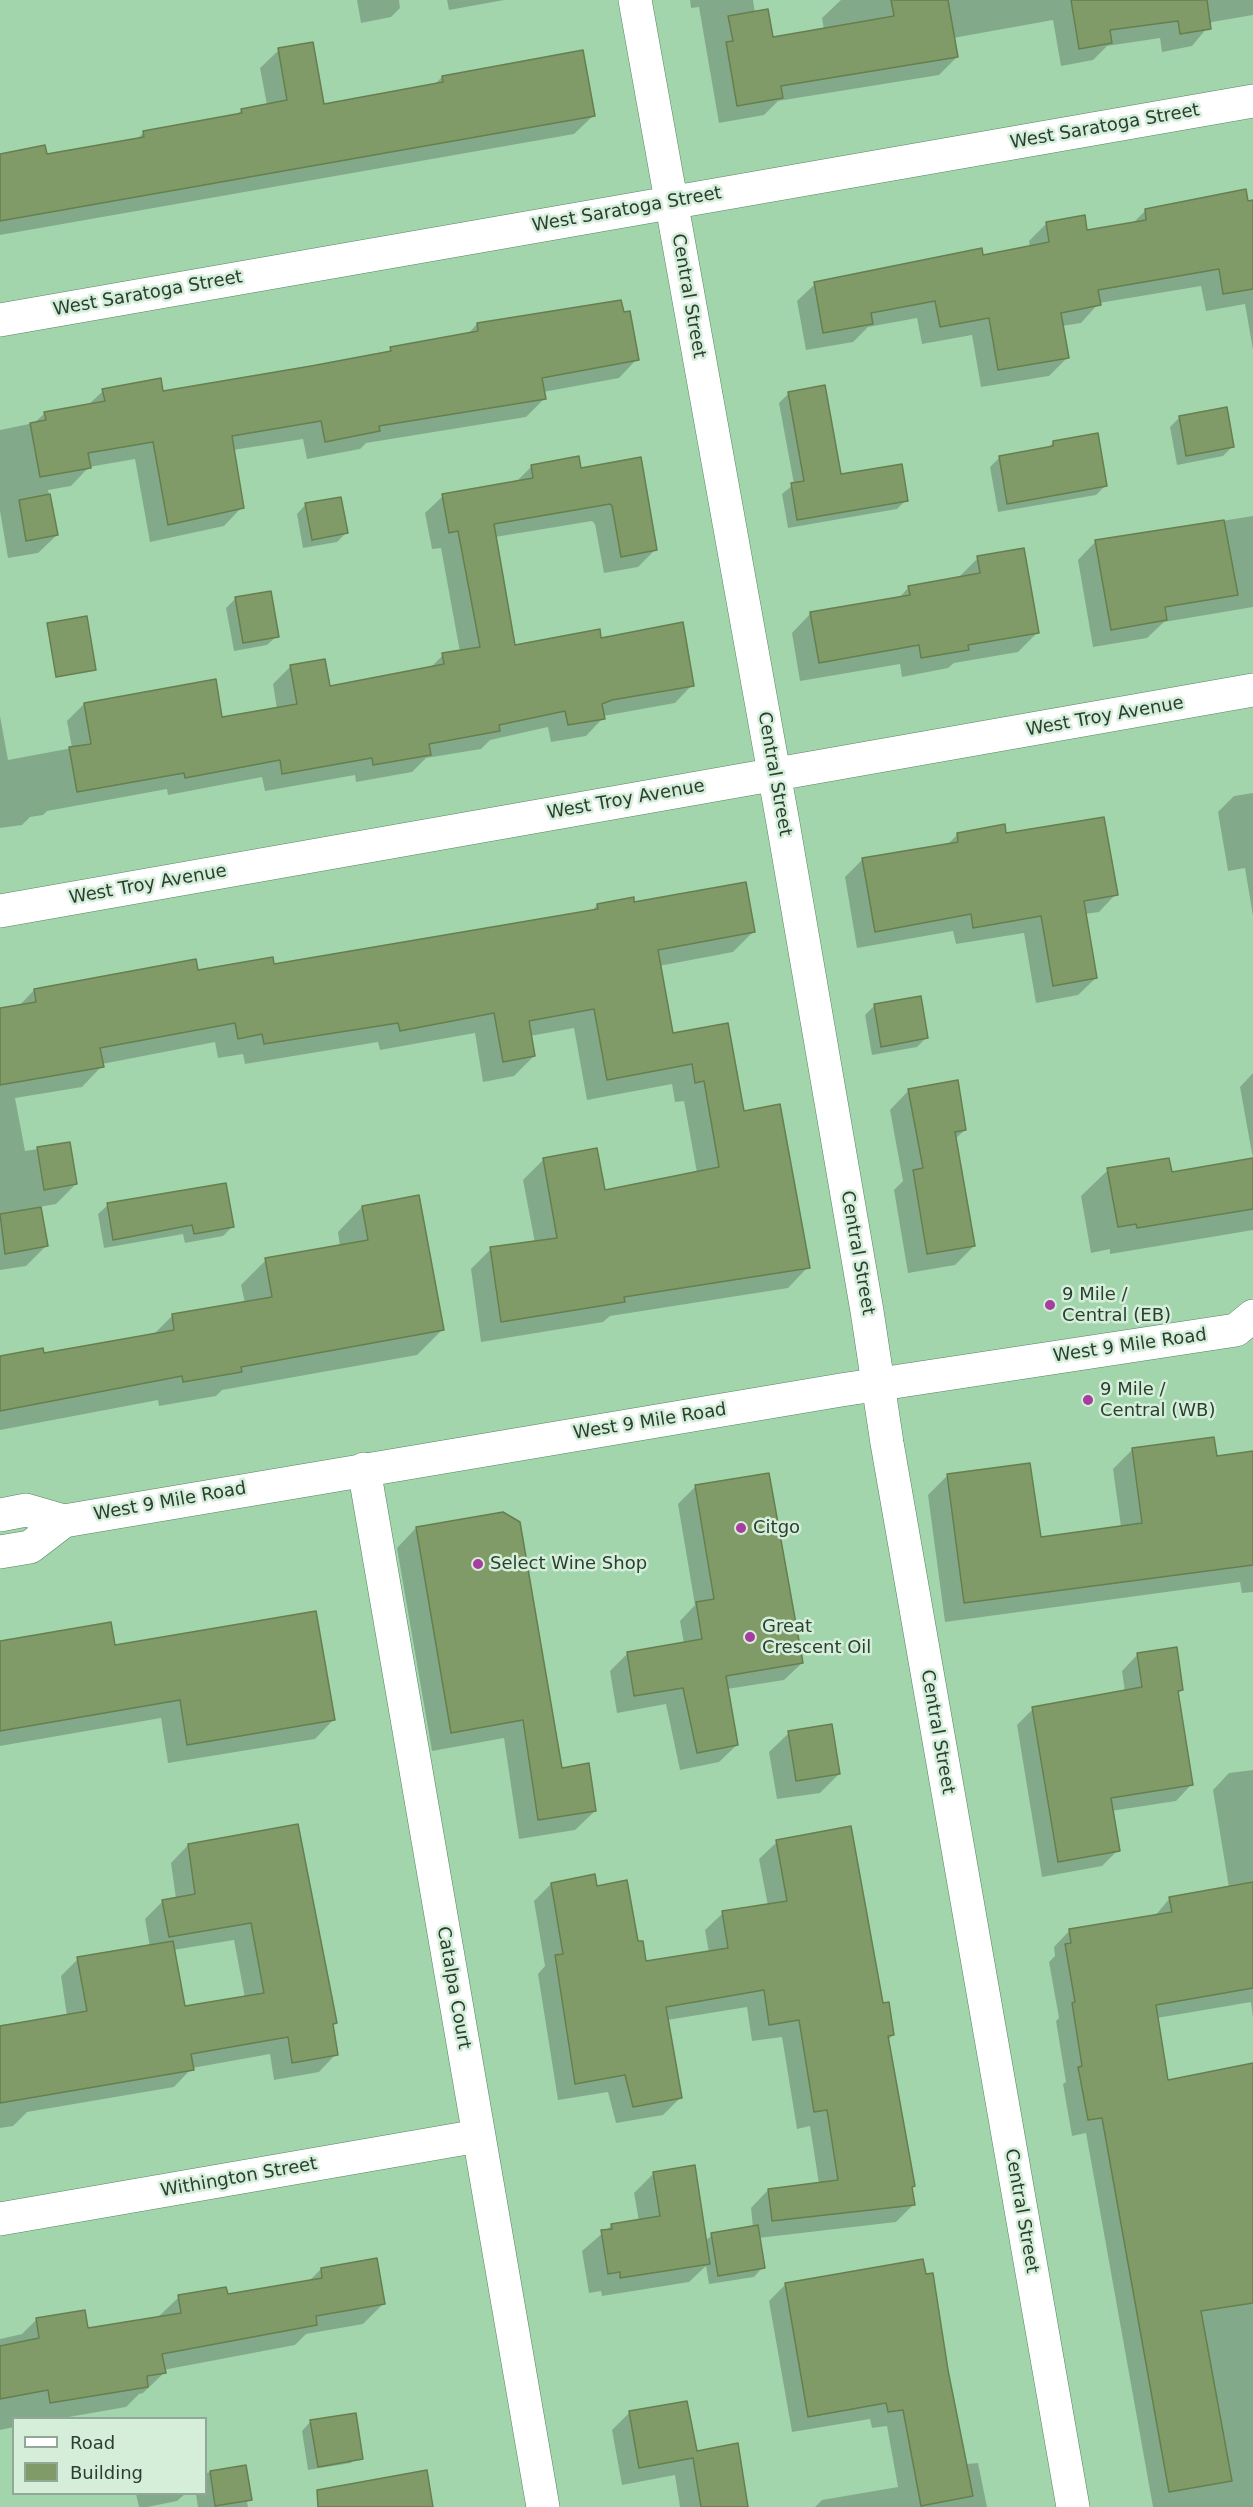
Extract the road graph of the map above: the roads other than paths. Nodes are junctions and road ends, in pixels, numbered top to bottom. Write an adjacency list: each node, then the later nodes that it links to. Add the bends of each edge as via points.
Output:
1 (635, 0): 3 (street, Central Street)
2 (1253, 101): 3 (street, West Saratoga Street)
3 (671, 202): 4 (street, West Saratoga Street); 6 (street, Central Street)
4 (0, 320)
5 (1253, 690): 6 (street, West Troy Avenue)
6 (774, 775): 7 (street, West Troy Avenue); 9 (street, Central Street)
7 (0, 911)
8 (1247, 1328): 9 (street, West 9 Mile Road)
9 (878, 1384): 10 (street, West 9 Mile Road); 17 (street, Central Street)
10 (364, 1468): 12 (street, West 9 Mile Road); 14 (street, Catalpa Court)
11 (0, 1515): 12 (street, West 9 Mile Road, via 26,1510)
12 (64, 1521): 13 (street, West 9 Mile Road, via 30,1547)
13 (0, 1552)
14 (478, 2136): 15 (street, Withington Street); 16 (street, Catalpa Court)
15 (0, 2219)
16 (543, 2507)
17 (1073, 2507)

